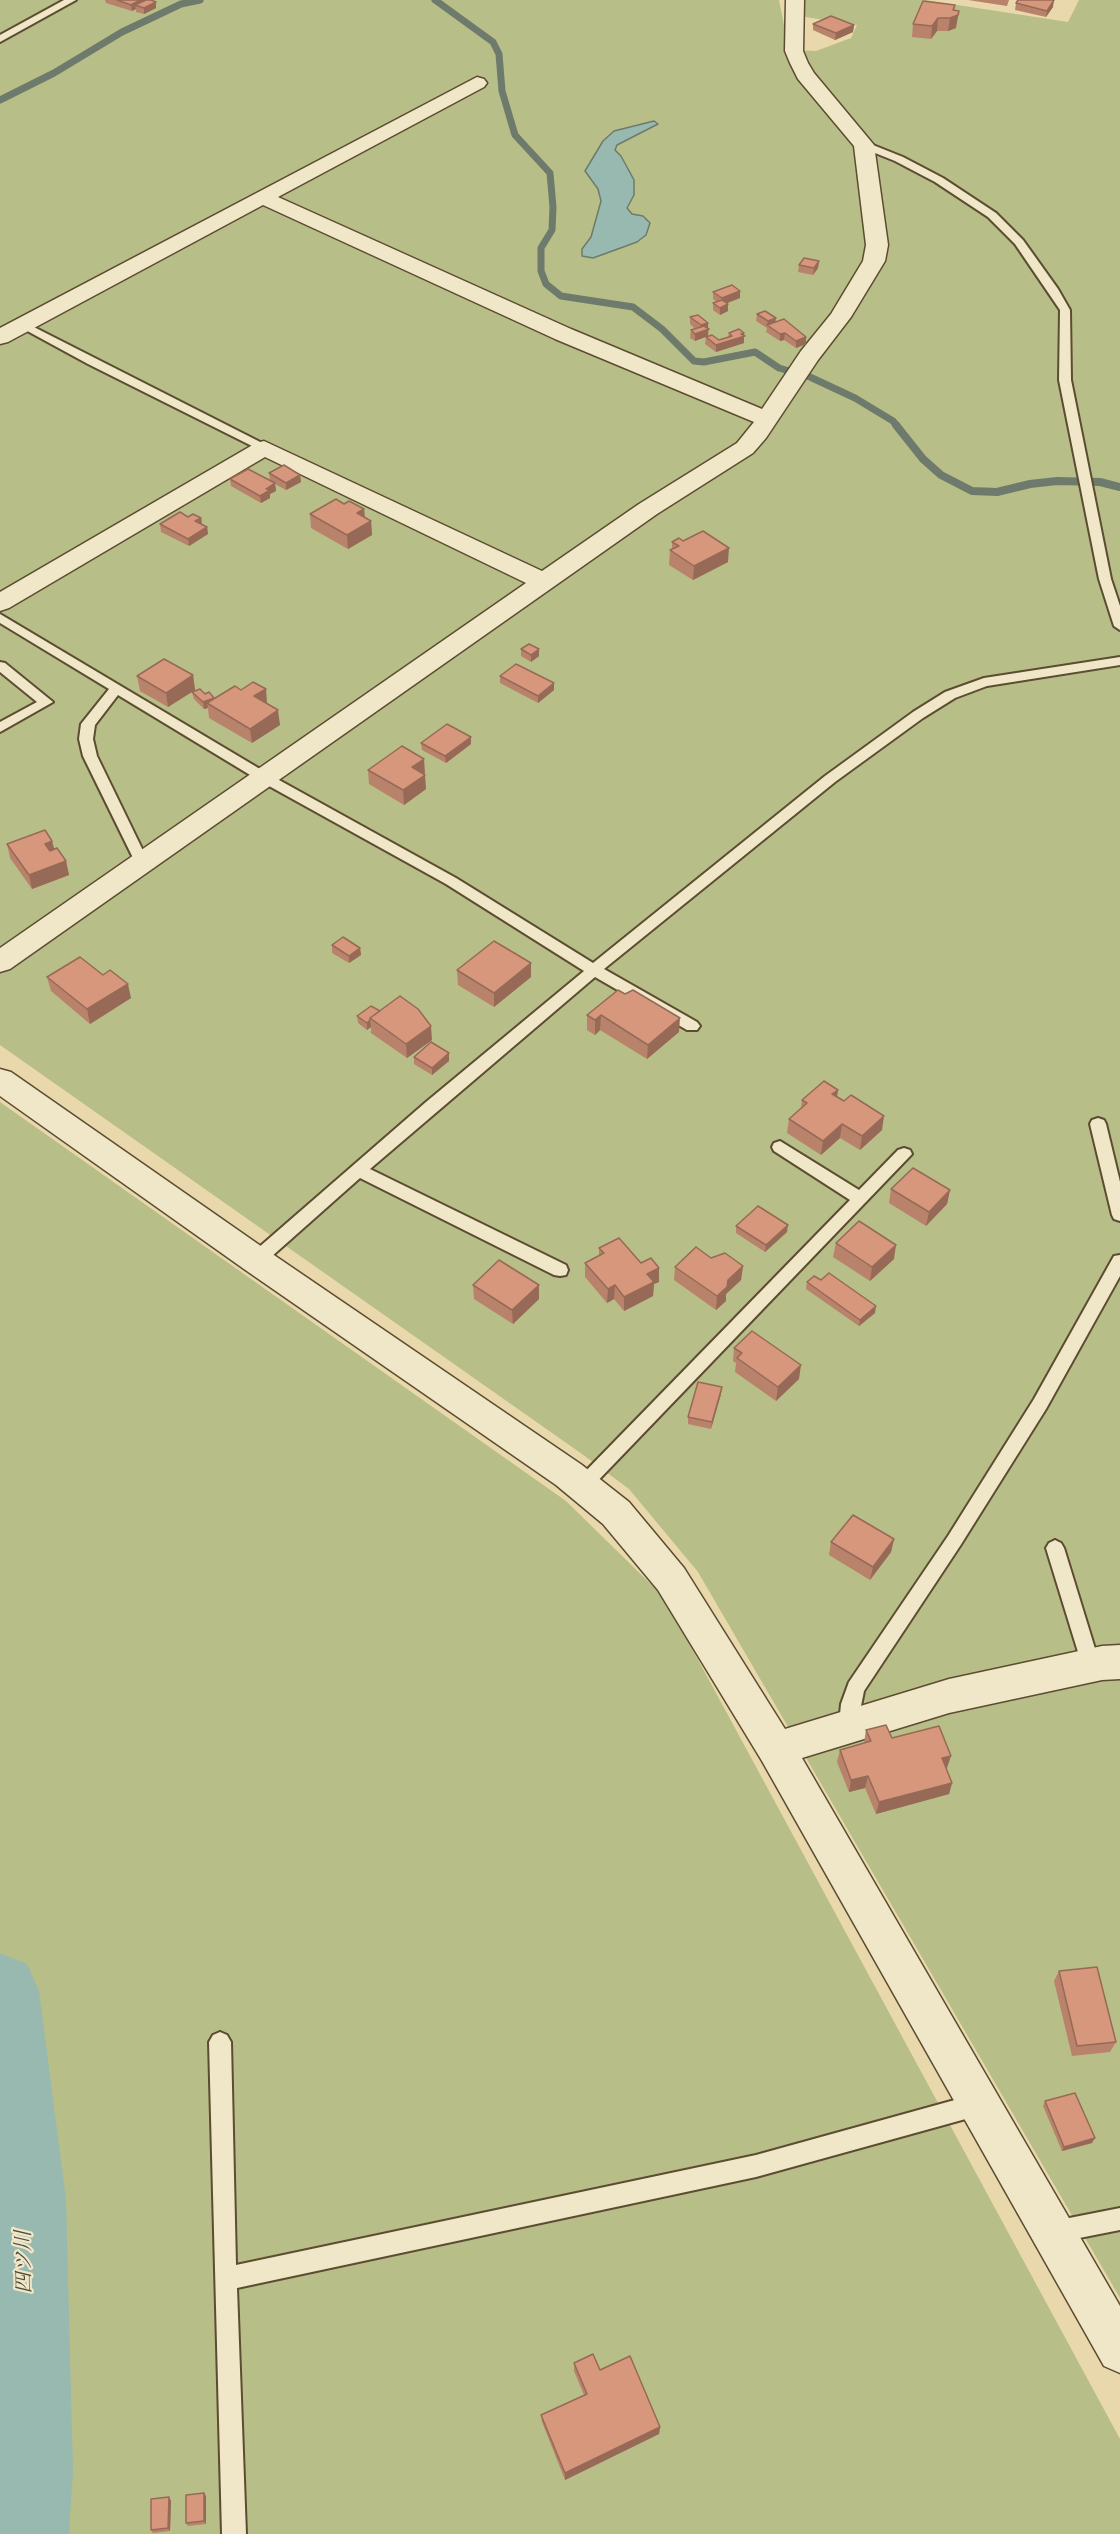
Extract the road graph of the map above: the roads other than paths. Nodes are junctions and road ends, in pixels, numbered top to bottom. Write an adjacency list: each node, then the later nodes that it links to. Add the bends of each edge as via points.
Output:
1 (71, 0): 3 (lane)
2 (795, 0): 5 (street, via 795,51 799,63)
3 (0, 39)
4 (477, 83): 6 (street)
5 (864, 145): 9 (street, via 877,245 874,261 840,317); 14 (lane, via 939,180 992,215 1020,242 1065,310 1065,380 1105,579)
6 (264, 198): 7 (street); 9 (street, via 563,334)
7 (24, 325): 8 (street); 10 (lane)
8 (0, 337)
9 (766, 419): 11 (street, via 745,448 648,509)
10 (264, 448): 11 (street); 12 (street)
11 (545, 582): 19 (street)
12 (0, 603)
13 (0, 618): 17 (lane)
14 (1120, 626)
15 (1120, 661): 22 (lane, via 984,682 950,695 830,779)
16 (0, 666): 18 (lane, via 46,702)
17 (116, 689): 19 (lane); 20 (lane, via 88,724 86,739 90,756)
18 (0, 728)
19 (265, 778): 20 (street); 22 (lane, via 451,881)
20 (142, 863): 21 (street)
21 (0, 962)
22 (594, 970): 23 (lane); 28 (lane)
23 (692, 1026)
24 (0, 1080): 31 (street)
25 (1098, 1124): 30 (lane)
26 (780, 1147): 29 (lane)
27 (904, 1154): 29 (lane)
28 (358, 1170): 31 (lane); 33 (lane)
29 (861, 1199): 34 (lane)
30 (1120, 1215)
31 (256, 1260): 34 (street)
32 (1120, 1261): 37 (lane, via 1040,1404 856,1688)
33 (560, 1270)
34 (582, 1486): 38 (street, via 616,1513 671,1579)
35 (1055, 1548): 36 (lane)
36 (1105, 1663): 37 (street, via 949,1696)
37 (849, 1725): 38 (street)
38 (776, 1749): 40 (street)
39 (220, 2042): 43 (lane)
40 (980, 2104): 42 (street); 43 (lane, via 756,2166)
41 (1120, 2219): 42 (lane)
42 (1054, 2232): 44 (street)
43 (225, 2279): 45 (lane)
44 (1120, 2350)
45 (234, 2534)

